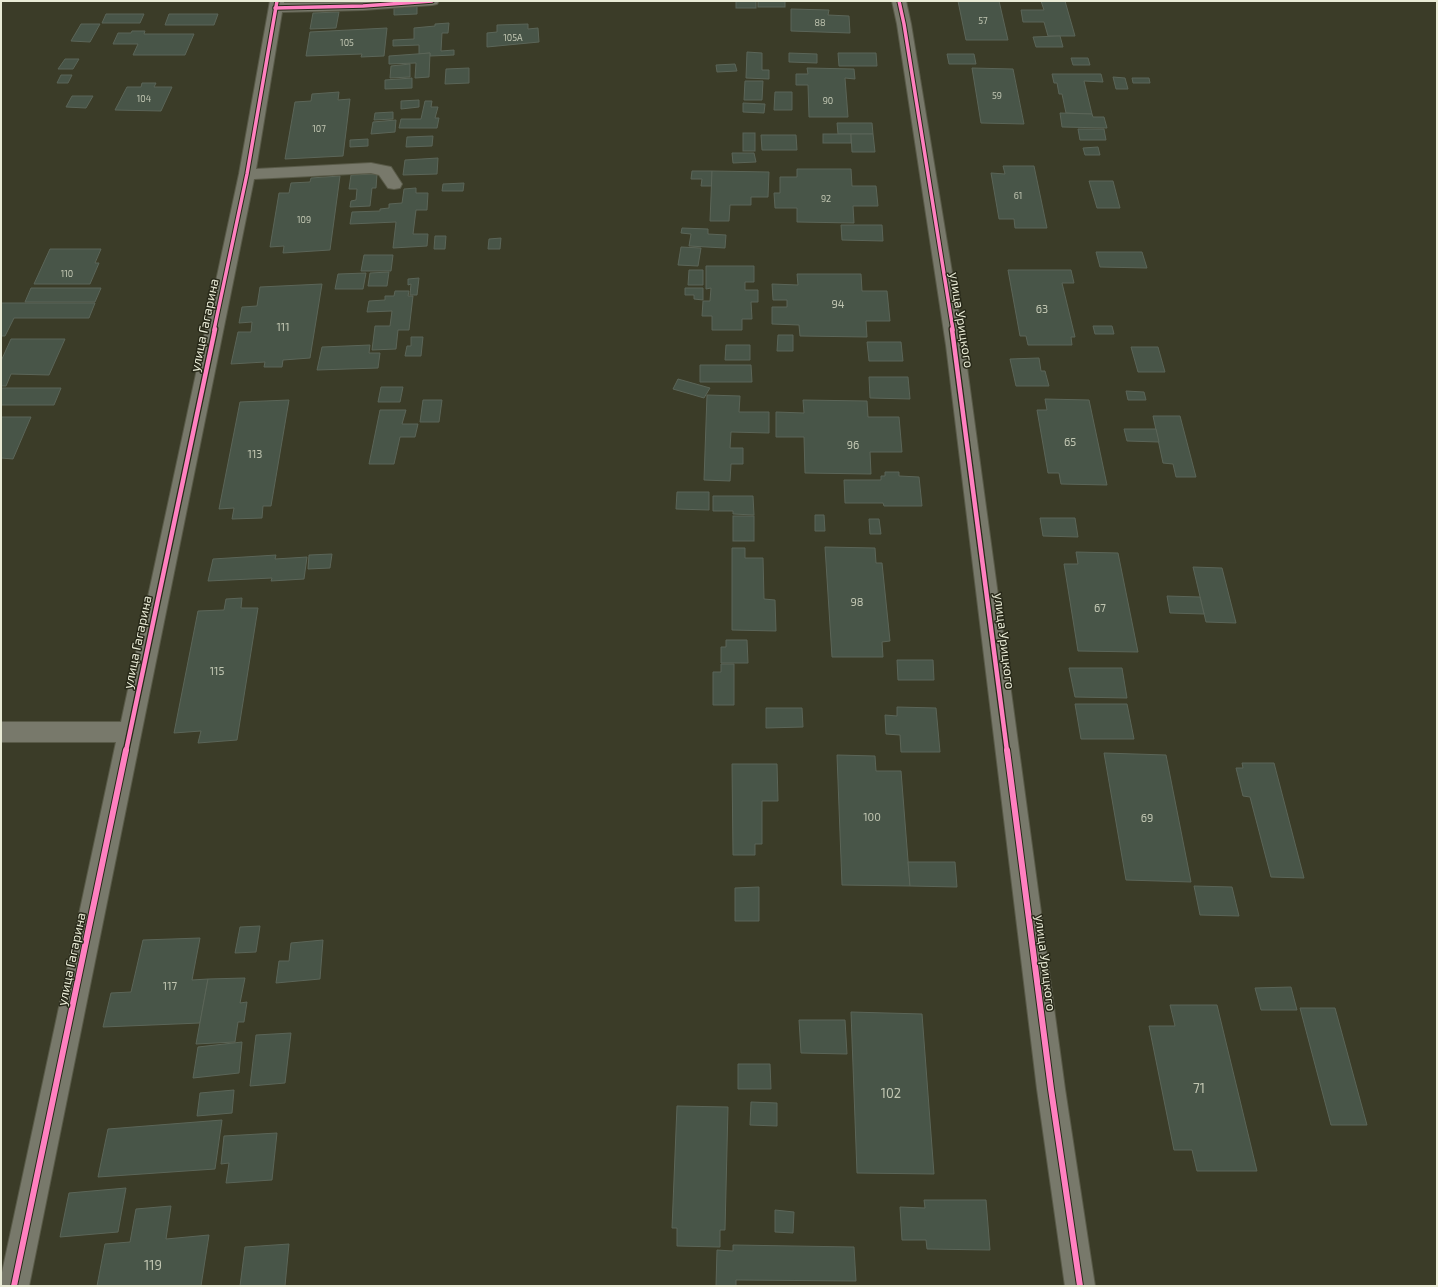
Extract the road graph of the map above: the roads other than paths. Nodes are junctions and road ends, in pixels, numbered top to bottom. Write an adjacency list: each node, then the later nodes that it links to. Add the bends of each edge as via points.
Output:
1 (432, 1): 3 (street, via 363,6)
2 (899, 1): 9 (street, улица Урицкого, via 955,345 1050,1081)
3 (276, 4): 4 (street, улица Гагарина)
4 (247, 174): 5 (street, via 371,168 385,171); 7 (street, улица Гагарина)
5 (394, 184)
6 (1, 732): 7 (street)
7 (130, 732): 8 (street, улица Гагарина)
8 (14, 1286)
9 (1080, 1286)

